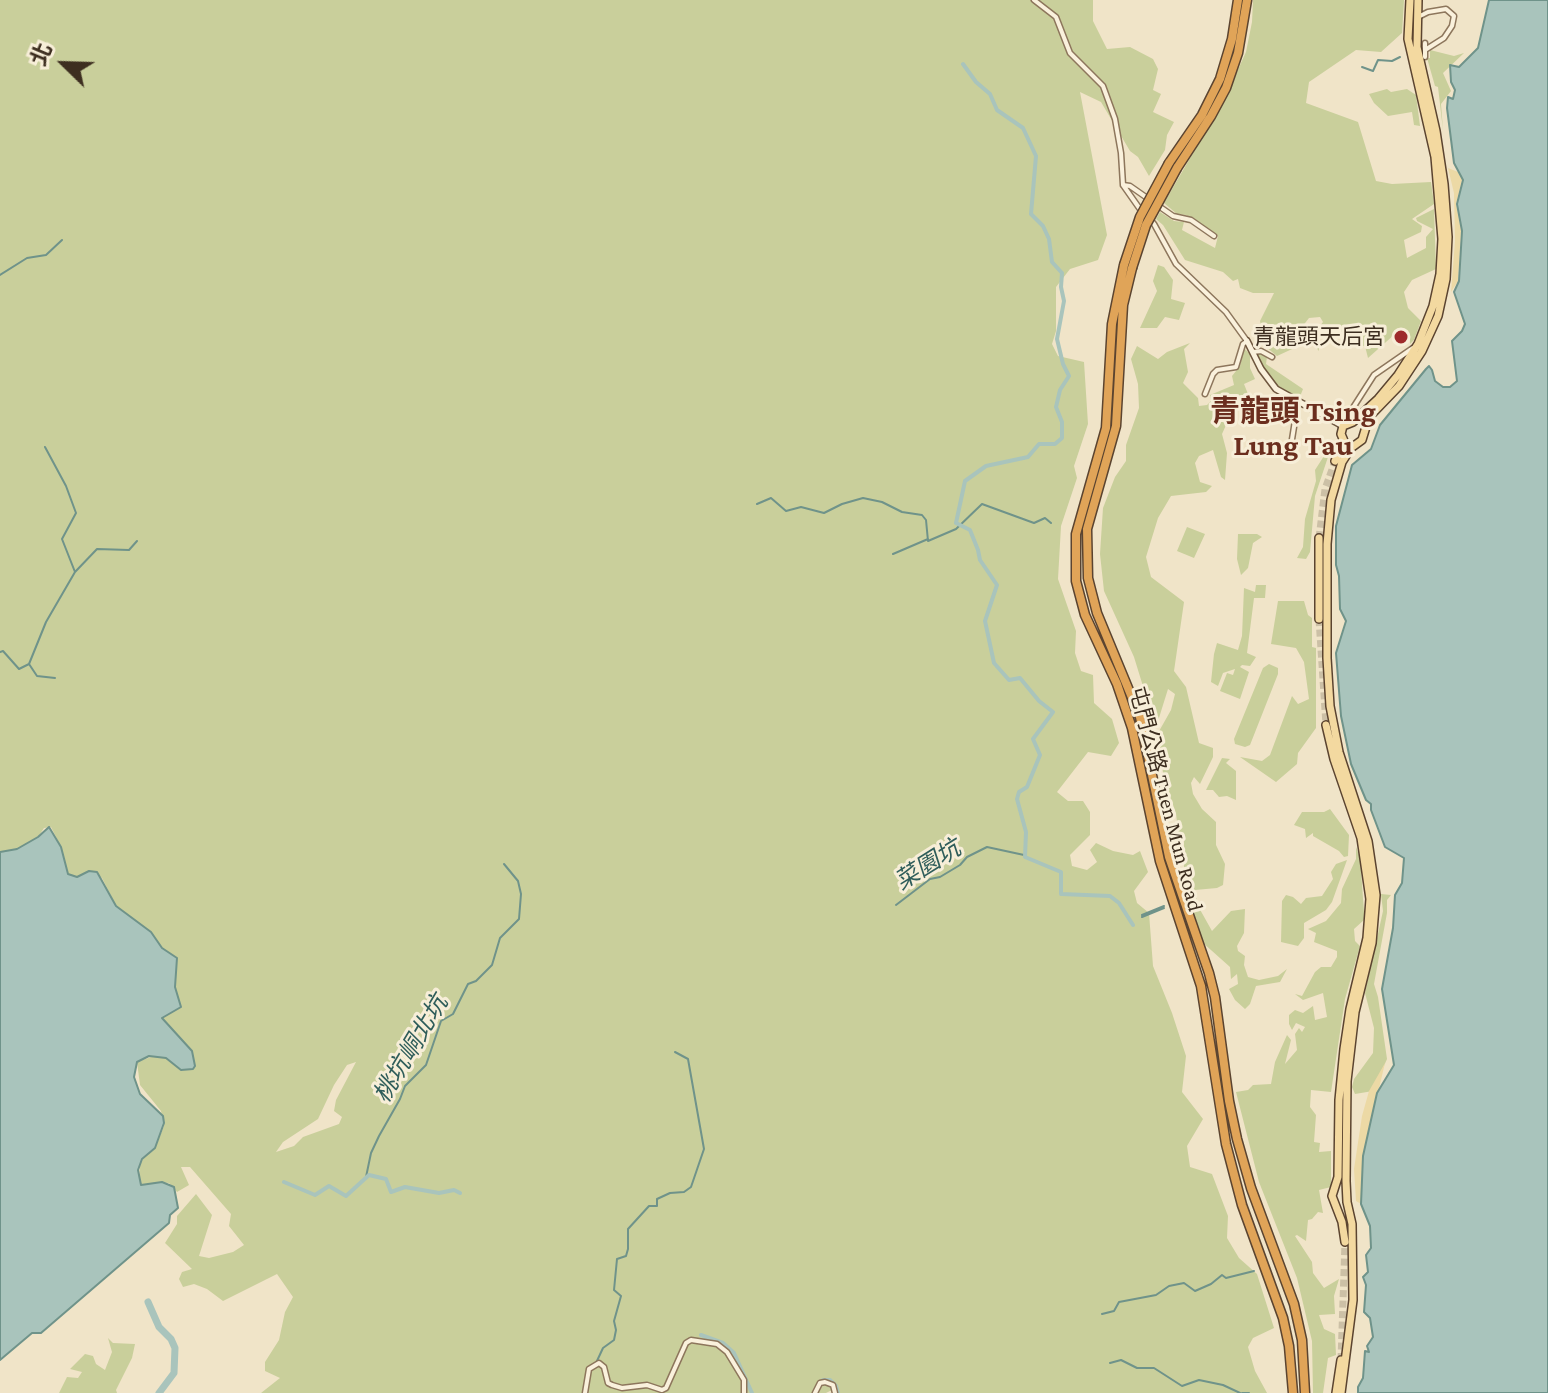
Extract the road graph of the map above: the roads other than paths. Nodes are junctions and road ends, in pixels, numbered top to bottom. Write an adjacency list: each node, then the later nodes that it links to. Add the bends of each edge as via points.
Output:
1 (1034, 0): 12 (street, via 1056,17 1070,53 1103,86 1115,119)
2 (1238, 0): 11 (highway, 屯門公路 Tuen Mun Road, via 1231,44 1215,90)
3 (1247, 0): 11 (highway, 屯門公路 Tuen Mun Road, via 1226,88)
4 (1410, 0): 16 (main road, via 1408,39 1435,157 1442,239 1438,289)
5 (1418, 0): 6 (street); 7 (main road)
6 (1428, 12): 7 (street); 9 (street, via 1448,9 1454,17 1444,38)
7 (1415, 22): 25 (main road, via 1443,175 1446,279 1435,325 1422,351)
8 (1425, 43): 9 (street)
9 (1425, 50): 10 (street)
10 (1425, 57)
11 (1173, 166): 14 (highway, 屯門公路 Tuen Mun Road, bridge, via 1140,217)
12 (1123, 185): 13 (street); 15 (street, via 1154,224 1176,264 1226,312)
13 (1214, 236)
14 (1128, 266): 44 (highway, 屯門公路 Tuen Mun Road, via 1112,324 1106,428 1076,534 1076,581 1132,728 1162,869 1201,986 1226,1144 1283,1318); 45 (highway, 屯門公路 Tuen Mun Road, via 1116,426 1087,529 1088,578 1140,717 1169,857 1209,973 1237,1139 1294,1304)
15 (1247, 341): 17 (street); 21 (street, via 1236,367 1217,370)
16 (1418, 344): 19 (street); 20 (main road)
17 (1253, 352): 18 (street); 22 (street, via 1271,383)
18 (1272, 357)
19 (1383, 367): 20 (street, via 1395,366); 23 (street)
20 (1398, 375): 23 (main road, via 1378,399)
21 (1205, 394)
22 (1298, 402): 24 (street); 28 (street)
23 (1351, 414): 24 (main road); 25 (main road)
24 (1343, 426): 26 (main road)
25 (1364, 430): 27 (main road)
26 (1344, 441): 27 (main road); 29 (main road)
27 (1356, 444): 31 (main road, via 1337,473)
28 (1289, 458)
29 (1335, 461)
30 (1319, 538): 32 (main road)
31 (1327, 544): 32 (street); 36 (main road, via 1330,706 1343,767 1368,841 1376,895 1347,1081)
32 (1319, 569): 33 (main road)
33 (1319, 619)
34 (1326, 725): 35 (main road, via 1365,854 1370,899 1344,1049)
35 (1334, 1191): 36 (main road, via 1341,1189); 37 (main road)
36 (1347, 1198): 37 (main road); 46 (main road, via 1353,1300)
37 (1334, 1204): 38 (main road)
38 (1345, 1242)
39 (1341, 1360): 46 (main road)
40 (585, 1393): 41 (street, via 590,1367 599,1363 612,1385 666,1388 691,1340 717,1344 727,1352 744,1380)
41 (744, 1393)
42 (815, 1393): 43 (street, via 825,1382)
43 (835, 1393)
44 (1293, 1393)
45 (1305, 1393)
46 (1339, 1393)

